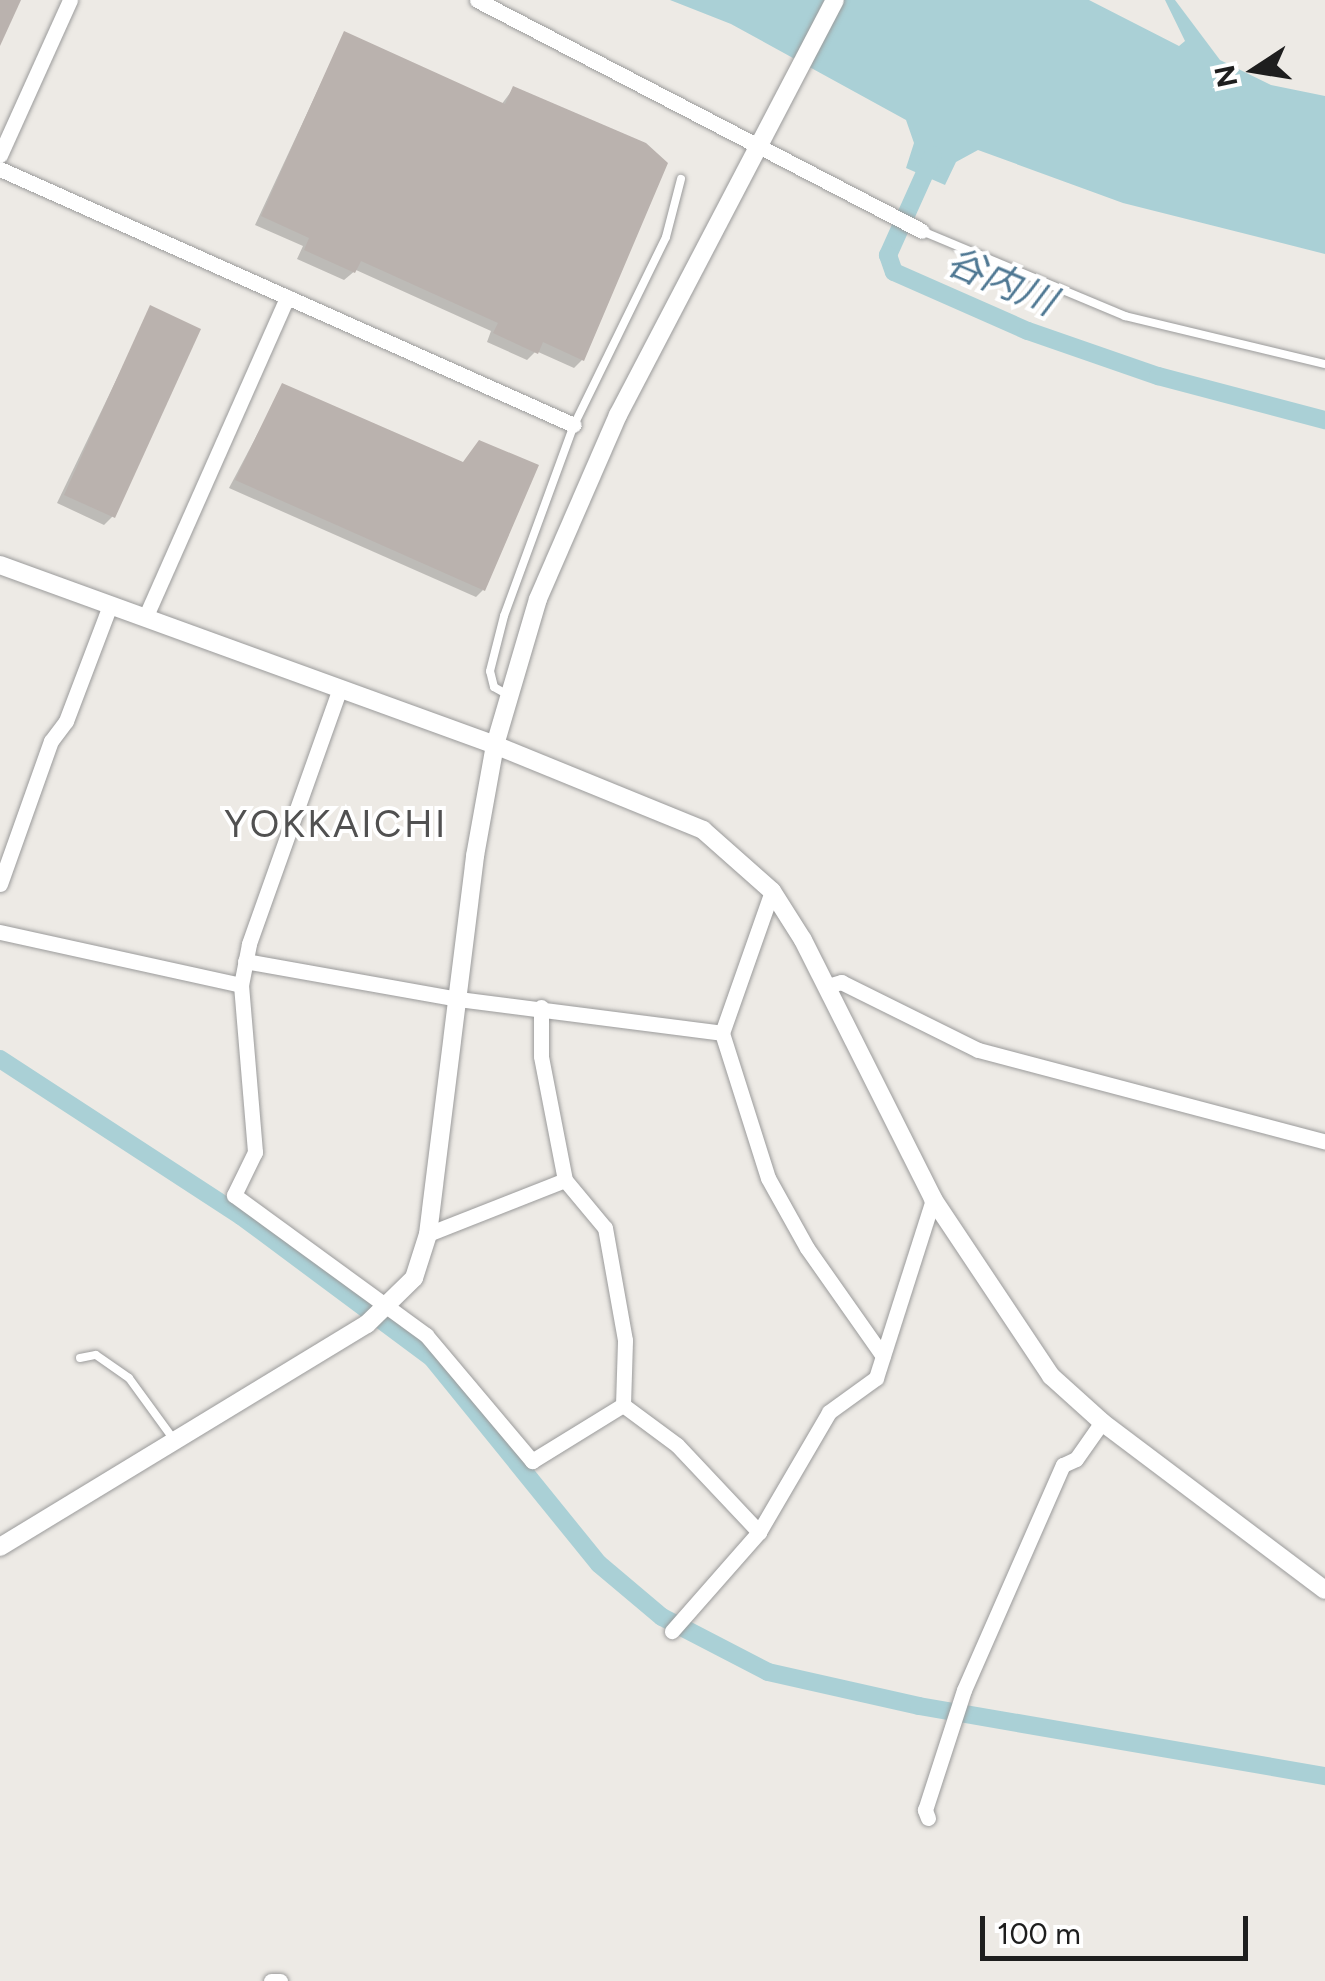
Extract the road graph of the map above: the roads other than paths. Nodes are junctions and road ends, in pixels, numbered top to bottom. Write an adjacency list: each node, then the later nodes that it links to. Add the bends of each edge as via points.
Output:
1 (70, 0): 5 (street)
2 (478, 0): 4 (street)
3 (834, 0): 4 (street)
4 (762, 140): 8 (street); 16 (street, via 560,539)
5 (0, 155)
6 (0, 169): 9 (street)
7 (681, 179): 11 (lane, via 666,237)
8 (922, 231): 10 (lane, via 1125,316)
9 (287, 298): 11 (street); 14 (street)
10 (1325, 364)
11 (574, 426): 16 (lane, via 490,672 494,687)
12 (0, 565): 13 (street)
13 (110, 605): 14 (street); 18 (street, via 66,721 50,741)
14 (145, 618): 15 (street)
15 (340, 688): 17 (street); 21 (street)
16 (510, 696): 17 (street)
17 (495, 746): 19 (street, via 703,830); 24 (street)
18 (0, 884)
19 (772, 892): 23 (street); 26 (street)
20 (0, 932): 22 (street)
21 (246, 961): 22 (street); 24 (street)
22 (241, 985): 31 (street, via 254,1152 234,1195)
23 (828, 986): 27 (street, via 840,982 978,1050); 29 (street)
24 (458, 999): 25 (street); 30 (street)
25 (541, 1007): 26 (street); 28 (street, via 541,1056)
26 (722, 1033): 32 (street, via 768,1178)
27 (1325, 1142)
28 (564, 1180): 30 (street); 34 (street, via 606,1228 625,1340)
29 (933, 1198): 32 (street); 35 (street, via 1051,1376)
30 (428, 1234): 31 (street, via 414,1278)
31 (381, 1313): 34 (street, via 490,1403 532,1461); 36 (street)
32 (882, 1356): 37 (street, via 869,1385 829,1412)
33 (80, 1358): 36 (lane, via 96,1355 129,1378)
34 (623, 1405): 37 (street, via 677,1444)
35 (1102, 1422): 39 (street); 41 (street, via 1076,1459 1063,1465 957,1711)
36 (175, 1441): 38 (street)
37 (759, 1532): 40 (street)
38 (0, 1547)
39 (1325, 1590)
40 (672, 1631)
41 (928, 1818)
42 (270, 1981): 43 (street)
43 (280, 1981)

